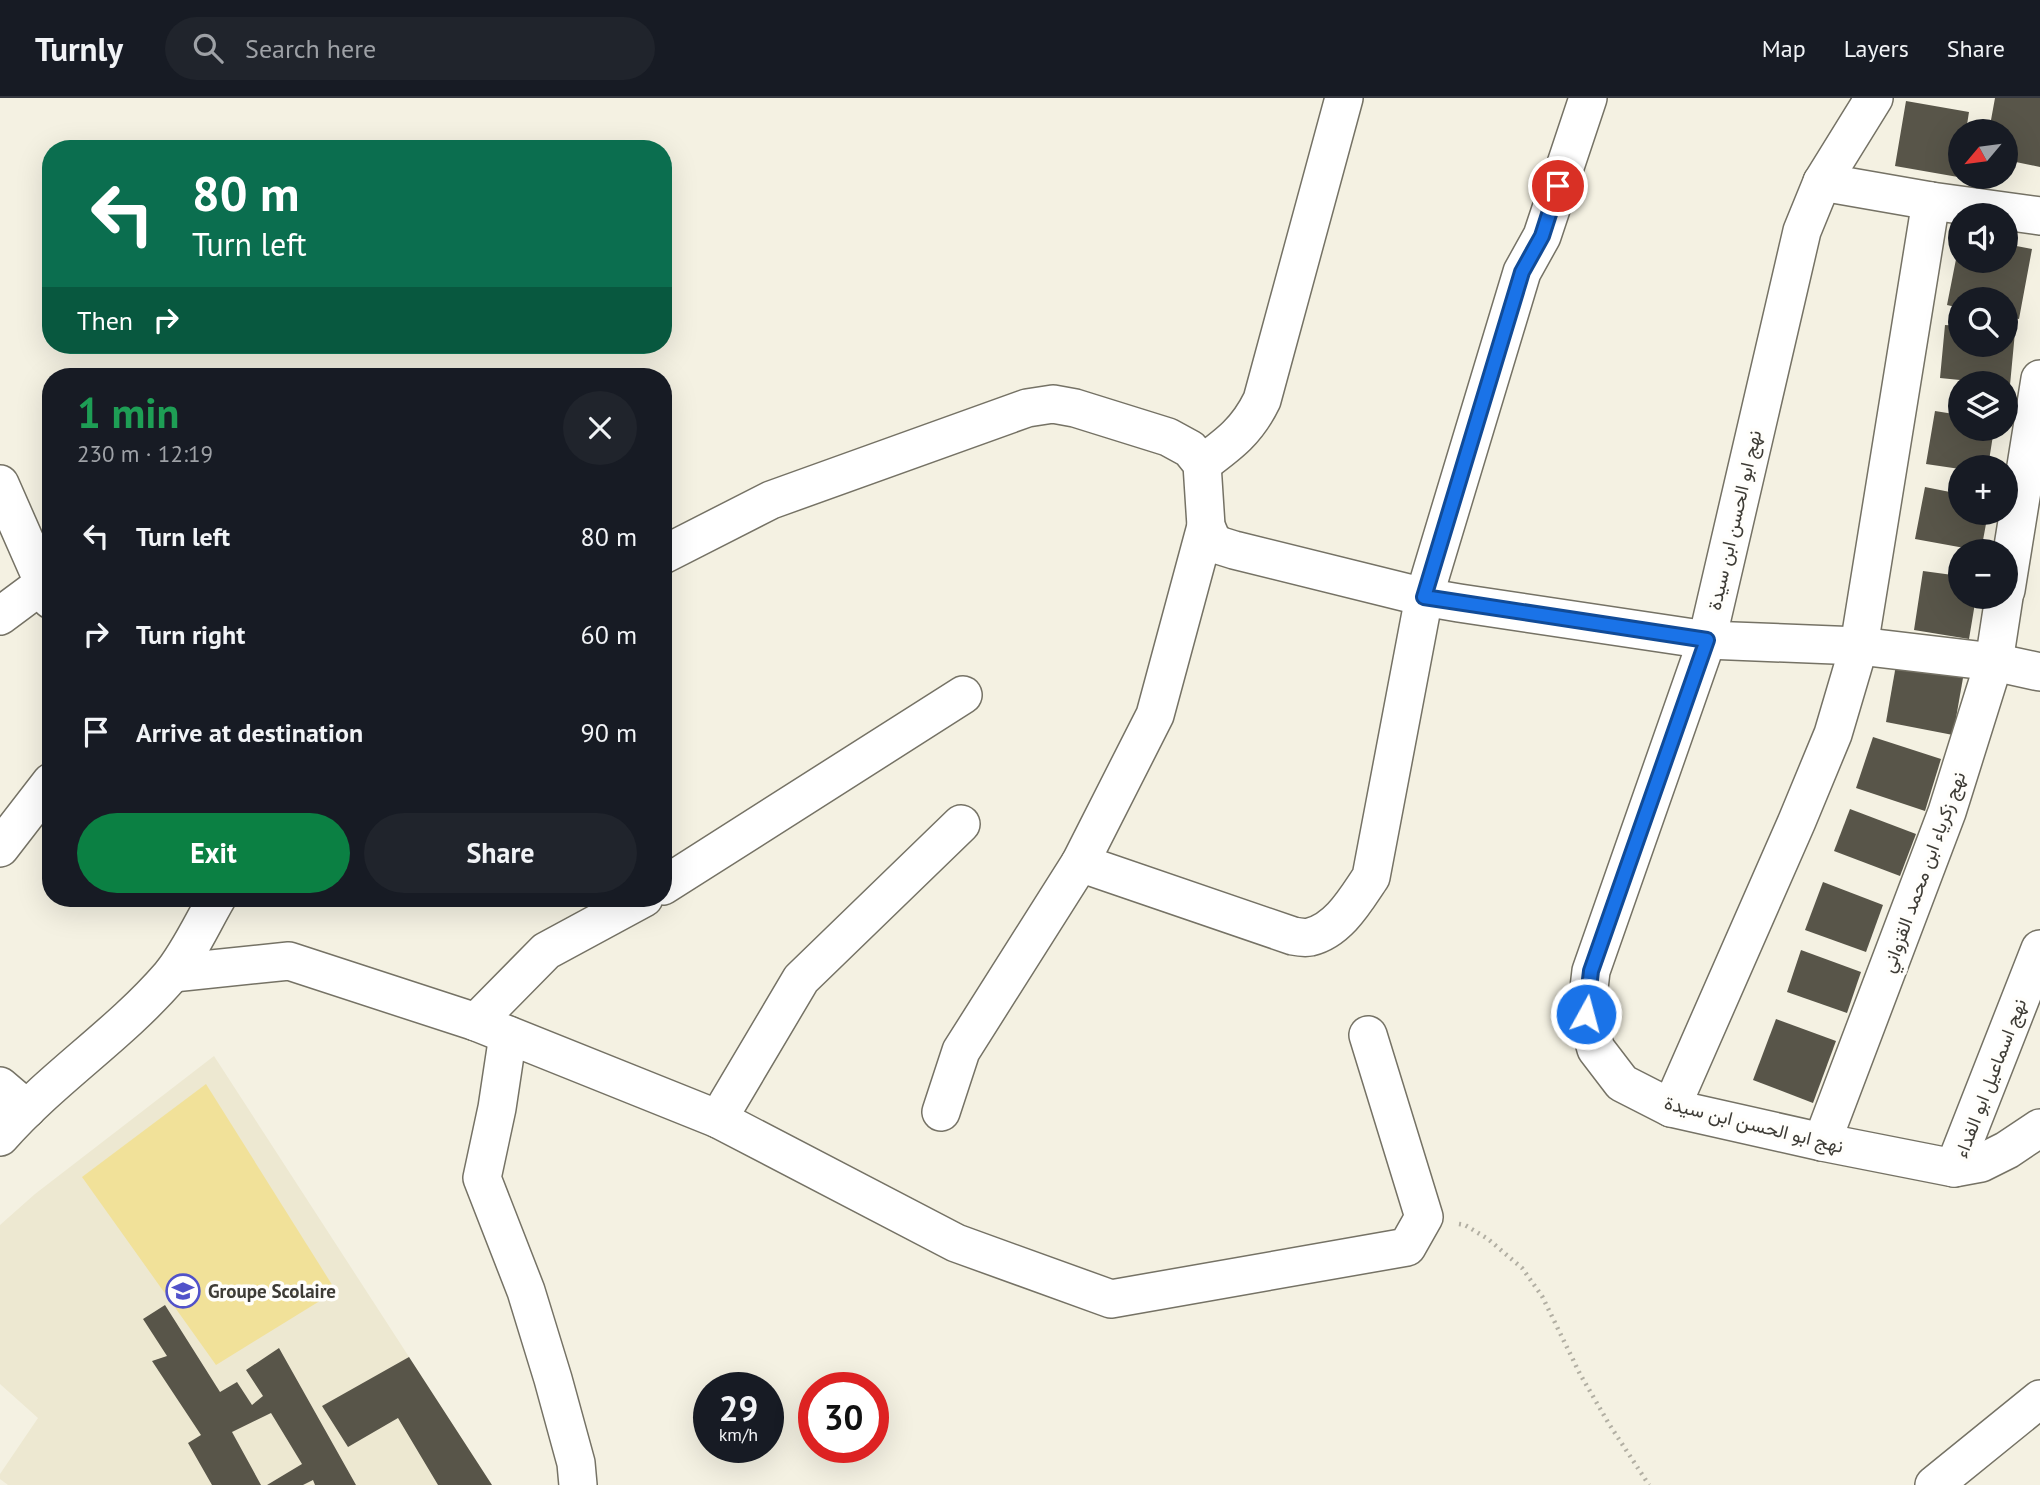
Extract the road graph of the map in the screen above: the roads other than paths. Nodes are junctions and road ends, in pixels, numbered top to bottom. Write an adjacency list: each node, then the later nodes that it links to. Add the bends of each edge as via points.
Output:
1 (1344, 98): 8 (street, via 1262,400 1237,438)
2 (1588, 98): 15 (street, via 1542,236 1522,272)
3 (1874, 98): 4 (street, نهج ابو الحسن ابن سيدة)
4 (1822, 182): 5 (street); 18 (street, نهج ابو الحسن ابن سيدة, via 1802,231)
5 (1931, 201): 6 (street); 19 (street)
6 (2040, 216)
7 (2040, 379): 11 (street)
8 (1202, 464): 10 (street); 12 (street, via 1190,449 1142,429 1075,408 1053,404 1027,408 771,500)
9 (0, 484): 13 (street)
10 (1206, 526): 15 (street, via 1218,545); 26 (street, via 1155,715)
11 (2014, 539)
12 (672, 550)
13 (42, 581)
14 (42, 595): 17 (street)
15 (1424, 597): 18 (street); 26 (street, via 1371,877 1350,909 1327,928 1310,937 1293,936)
16 (2002, 609): 20 (street, نهج زكرياء ابن محمد القزواني)
17 (0, 616)
18 (1707, 640): 19 (street); 35 (street, نهج ابو الحسن ابن سيدة, via 1591,971 1586,1014 1596,1049 1622,1083)
19 (1858, 646): 20 (street); 35 (street, via 1833,734)
20 (1994, 662): 21 (street); 40 (street, نهج زكرياء ابن محمد القزواني, via 1947,812)
21 (2040, 672)
22 (963, 695): 27 (street)
23 (42, 794): 25 (street)
24 (961, 824): 37 (street, via 801,979)
25 (0, 848)
26 (1080, 863): 36 (street, via 961,1051)
27 (672, 880)
28 (212, 907): 31 (street)
29 (627, 907): 32 (street, via 546,951)
30 (2038, 963): 41 (street, نهج اسماعيل ابو الفداء)
31 (173, 973): 32 (street, via 289,961); 34 (street, via 134,1015)
32 (492, 1028): 37 (street); 43 (street, via 497,1108 482,1178 526,1292 576,1464)
33 (1368, 1035): 37 (street, via 1424,1217 1407,1247 1111,1299 956,1243)
34 (13, 1098): 39 (street)
35 (1671, 1108): 40 (street, نهج ابو الحسن ابن سيدة)
36 (941, 1112)
37 (718, 1119)
38 (2040, 1128): 41 (street, نهج ابو الحسن ابن سيدة, via 1981,1163)
39 (0, 1137)
40 (1822, 1142): 41 (street, نهج ابو الحسن ابن سيدة)
41 (1954, 1168)
42 (2032, 1419): 44 (street)
43 (578, 1485)
44 (1934, 1485)

